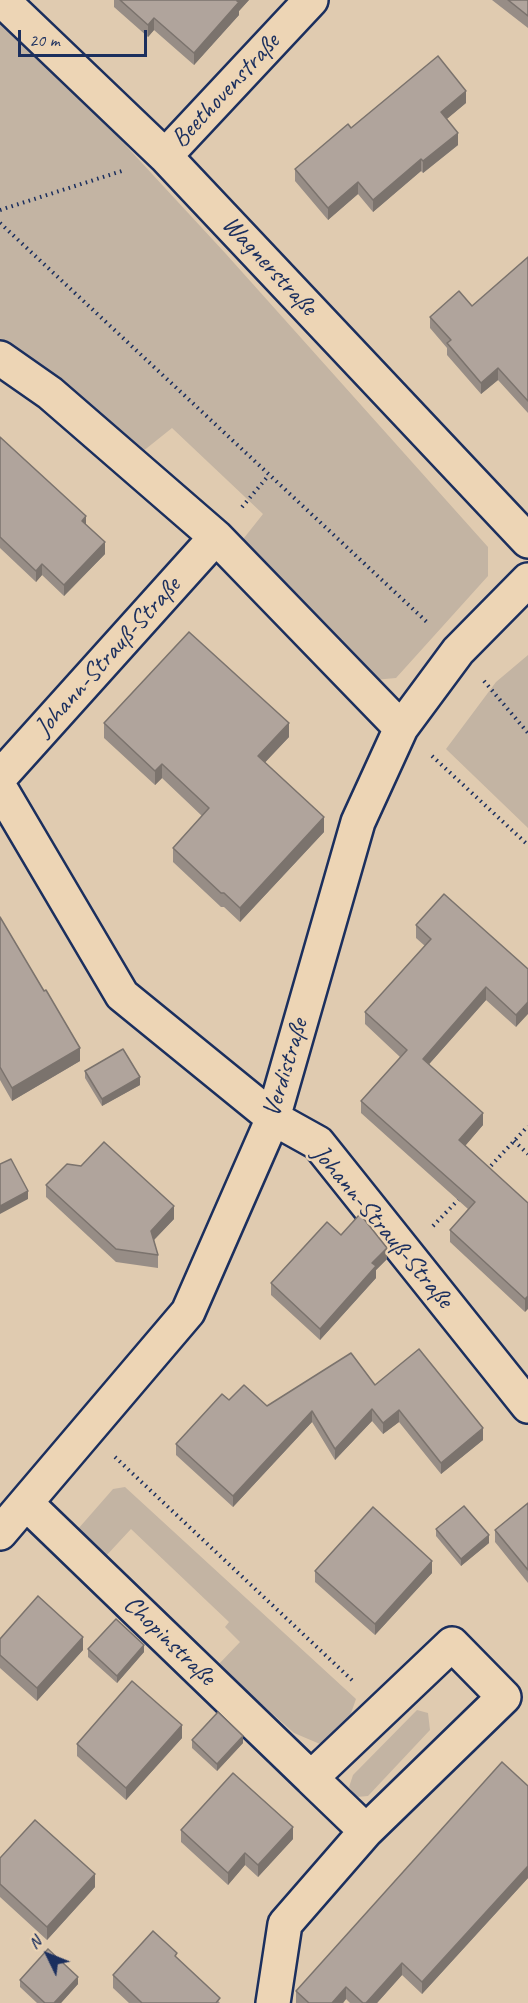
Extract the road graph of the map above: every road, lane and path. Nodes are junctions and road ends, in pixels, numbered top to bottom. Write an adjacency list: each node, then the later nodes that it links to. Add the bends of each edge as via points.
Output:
1 (3, 0): 3 (street, Wagnerstraße)
2 (311, 0): 3 (street, Beethovenstraße)
3 (165, 156): 4 (path); 8 (street, Wagnerstraße)
4 (0, 210)
5 (0, 223): 10 (path)
6 (0, 358): 7 (street, via 50,393)
7 (216, 537): 11 (street); 13 (street, Johann-Strauß-Straße)
8 (528, 540)
9 (528, 580): 10 (street, Verdistraße)
10 (458, 651): 11 (street, Verdistraße); 12 (path)
11 (401, 728): 15 (path); 16 (street, Verdistraße, via 358,822)
12 (528, 732)
13 (0, 777)
14 (0, 789): 16 (street, Johann-Strauß-Straße, via 122,995)
15 (528, 845)
16 (273, 1118): 22 (street, Johann-Strauß-Straße, via 318,1143); 24 (street, Verdistraße, via 188,1312)
17 (528, 1126): 18 (path)
18 (514, 1141): 19 (path); 20 (path)
19 (528, 1154)
20 (481, 1176)
21 (465, 1193): 22 (path)
22 (406, 1254): 23 (street, Johann-Strauß-Straße)
23 (528, 1406)
24 (88, 1431): 25 (street, Verdistraße); 28 (path)
25 (27, 1504): 26 (street, Verdistraße); 29 (street, Chopinstraße)
26 (0, 1533)
27 (516, 1693): 28 (street, via 452,1644); 30 (street)
28 (383, 1709): 29 (street)
29 (311, 1778): 30 (street, Chopinstraße)
30 (366, 1831): 31 (street, via 285,1924)
31 (273, 2003)

